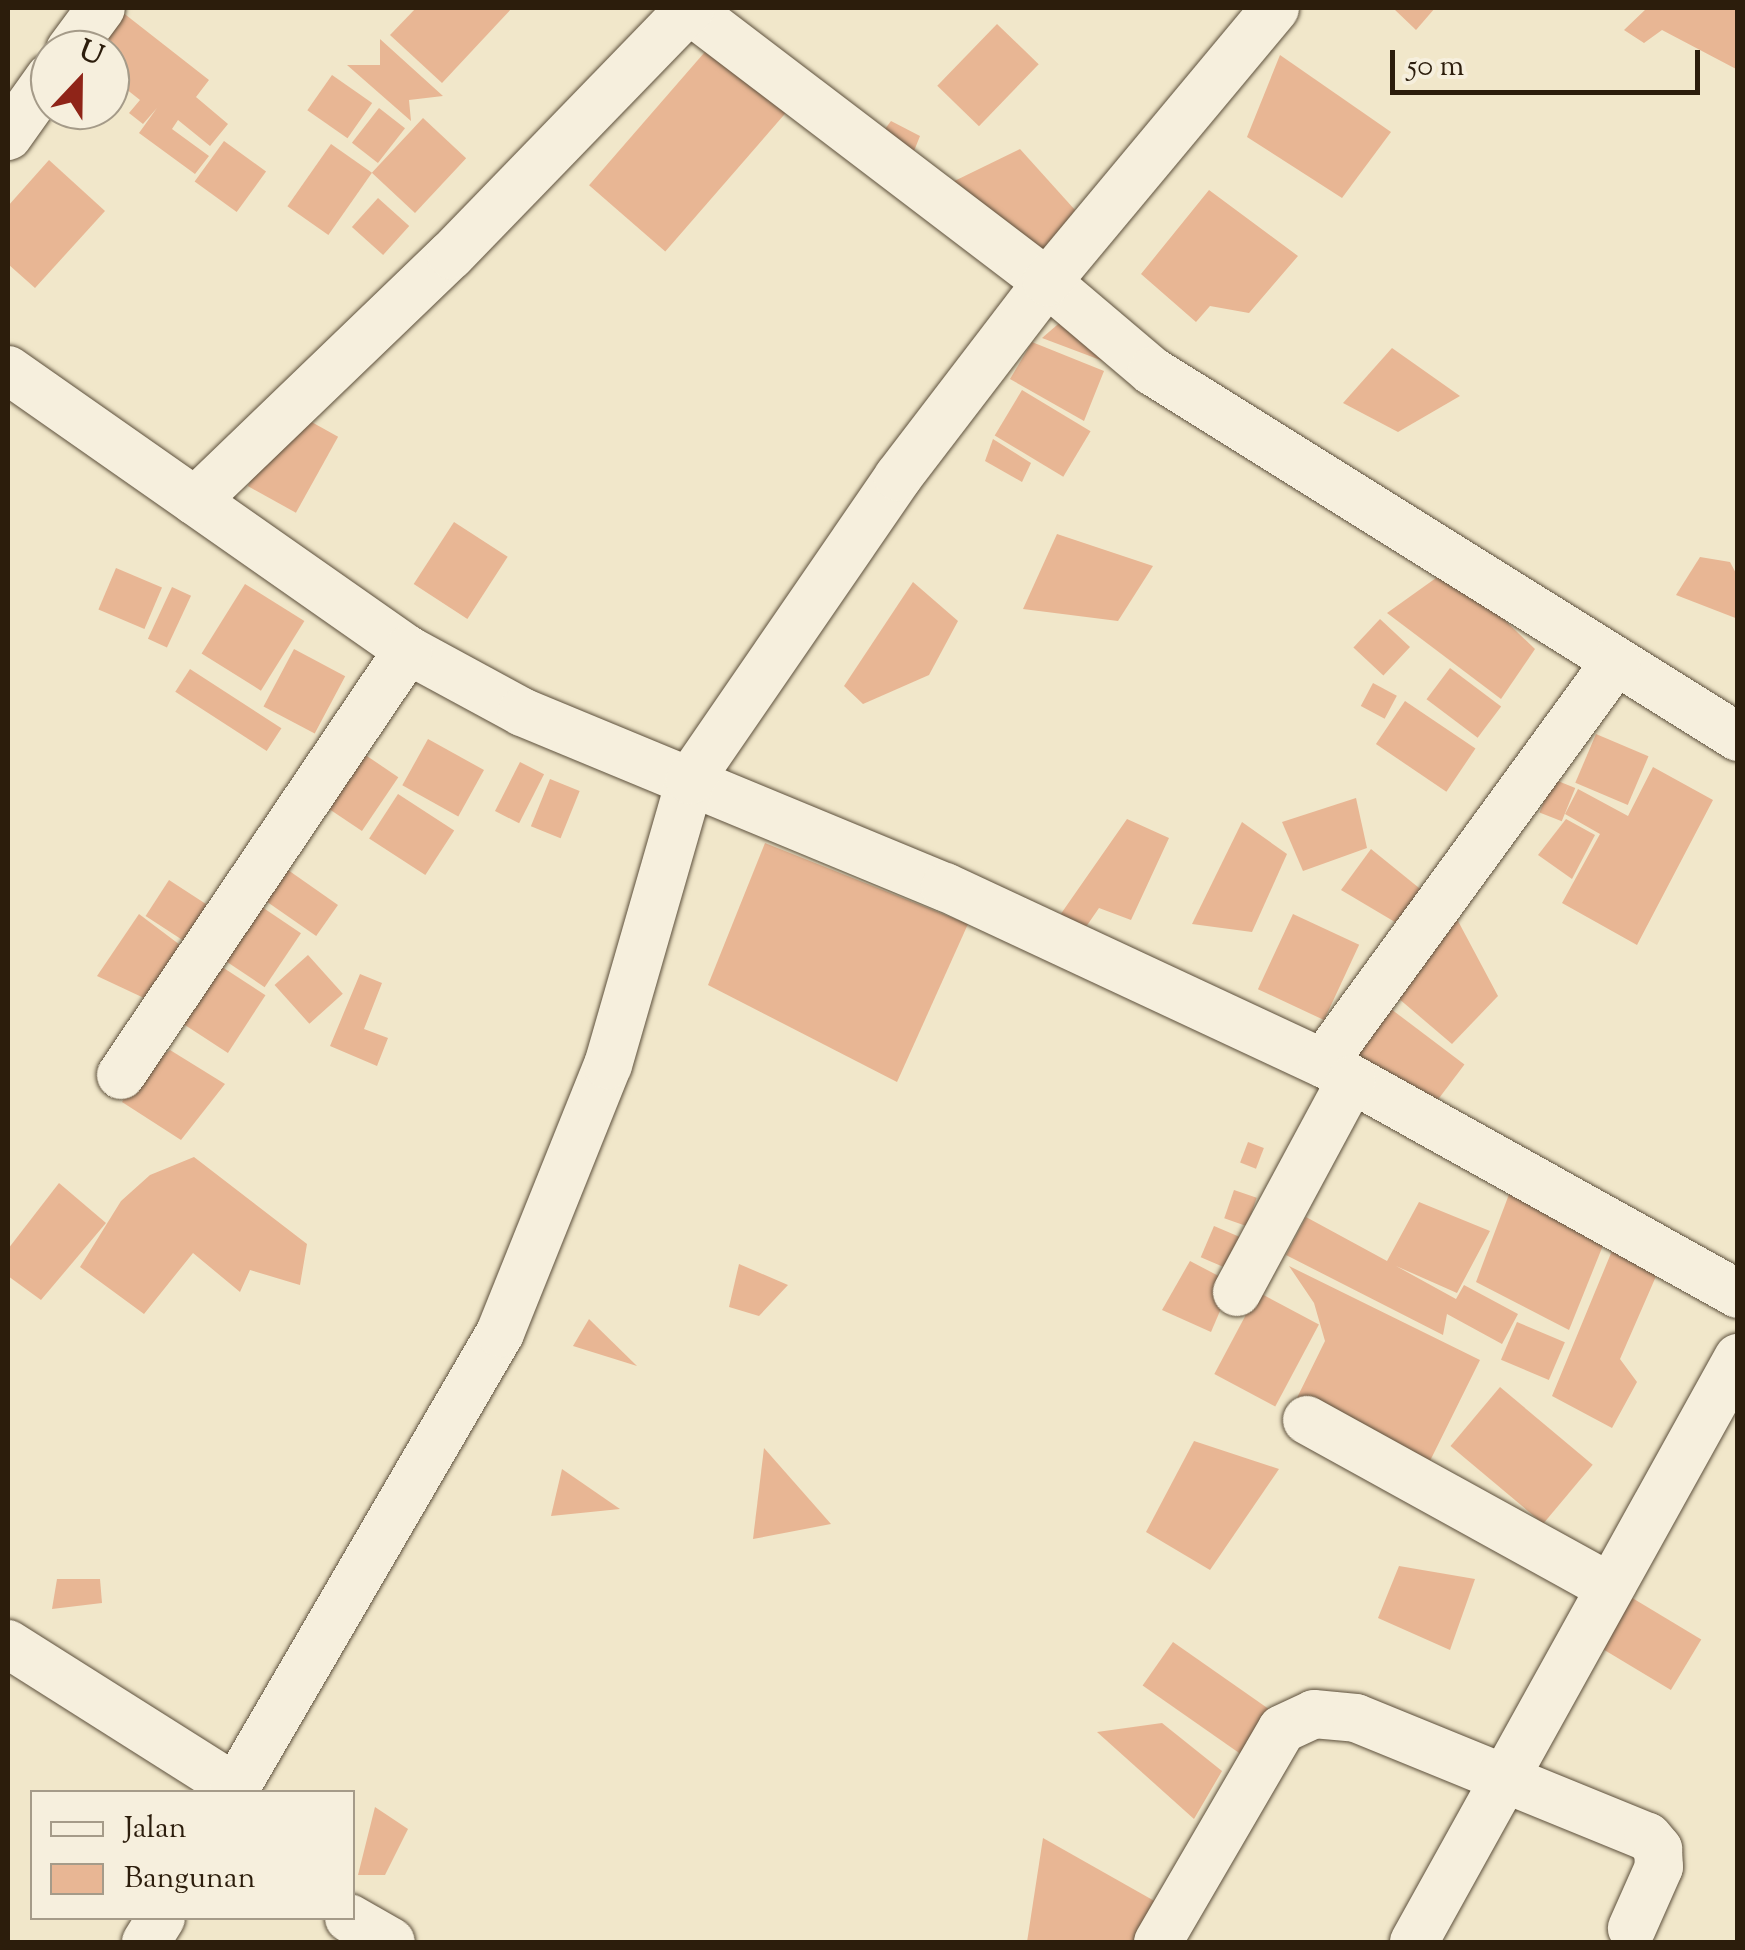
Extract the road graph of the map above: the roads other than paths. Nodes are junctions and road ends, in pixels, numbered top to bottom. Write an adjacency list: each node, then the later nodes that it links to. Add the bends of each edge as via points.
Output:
1 (101, 8): 4 (street)
2 (688, 8): 7 (street); 9 (street, via 451,256)
3 (1275, 8): 7 (street)
4 (85, 30)
5 (30, 105): 6 (street)
6 (8, 136)
7 (1047, 282): 11 (street, via 1152,371); 13 (street, via 898,478)
8 (8, 370): 9 (street)
9 (195, 501): 10 (street)
10 (408, 650): 13 (street, via 522,712); 15 (street)
11 (1616, 661): 12 (street); 14 (street)
12 (1738, 737)
13 (690, 780): 14 (street, via 945,887); 23 (street, via 608,1065 500,1332)
14 (1337, 1071): 16 (street); 17 (street)
15 (121, 1074)
16 (1237, 1292)
17 (1738, 1294)
18 (1738, 1358): 20 (street)
19 (1306, 1420): 20 (street)
20 (1606, 1586): 22 (street)
21 (8, 1644): 23 (street)
22 (1506, 1775): 26 (street, via 1628,1827 1658,1848 1659,1868); 29 (street, via 1356,1718 1300,1717 1282,1729); 30 (street)
23 (234, 1790)
24 (159, 1920): 27 (street)
25 (353, 1920): 28 (street)
26 (1632, 1928)
27 (146, 1942)
28 (392, 1942)
29 (1158, 1942)
30 (1414, 1942)

